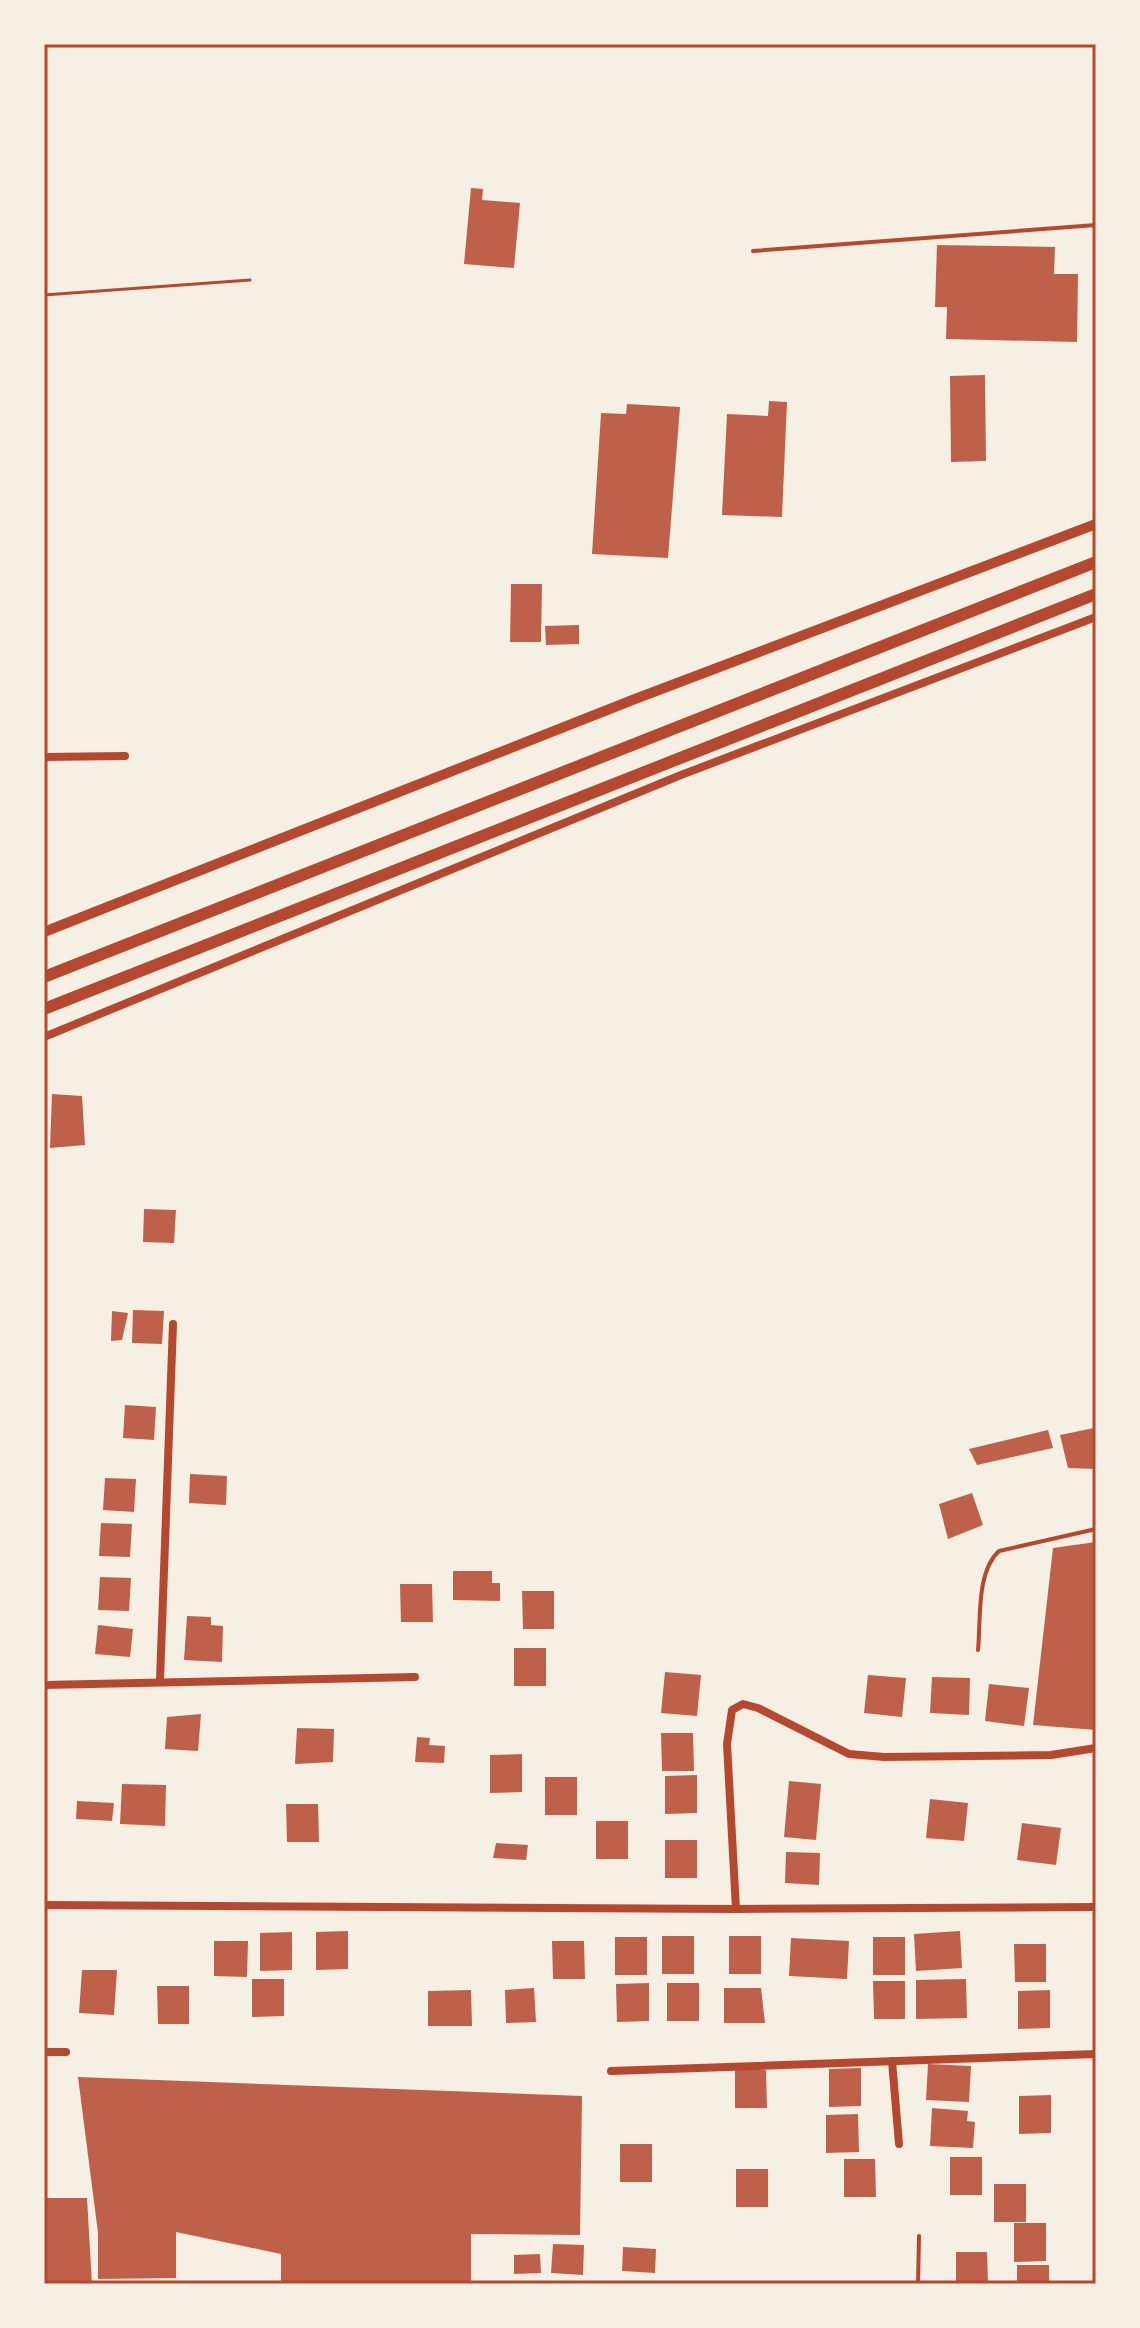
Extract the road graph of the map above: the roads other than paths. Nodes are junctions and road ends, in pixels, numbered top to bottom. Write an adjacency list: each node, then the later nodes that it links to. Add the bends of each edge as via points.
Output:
1 (1096, 225): 2 (lane)
2 (753, 251)
3 (1096, 524): 9 (street)
4 (1096, 562): 10 (highway)
5 (1096, 594): 11 (highway)
6 (1096, 617): 12 (street, via 667,780)
7 (125, 756): 8 (street)
8 (44, 757)
9 (44, 932)
10 (44, 977)
11 (44, 1009)
12 (44, 1037)
13 (173, 1324): 17 (street)
14 (1096, 1529): 15 (lane, via 992,1557 985,1570)
15 (978, 1650)
16 (415, 1677): 17 (street)
17 (160, 1680): 18 (street)
18 (44, 1685)
19 (1096, 1748): 22 (street, via 1051,1755 849,1754 743,1704 732,1710 727,1744)
20 (44, 1905): 22 (street)
21 (1096, 1907): 22 (street)
22 (736, 1909)
23 (44, 2052): 24 (street)
24 (66, 2052)
25 (1096, 2054): 26 (street)
26 (892, 2061): 27 (street); 28 (street)
27 (611, 2071)
28 (899, 2144)
29 (919, 2236): 30 (lane)
30 (918, 2284)

